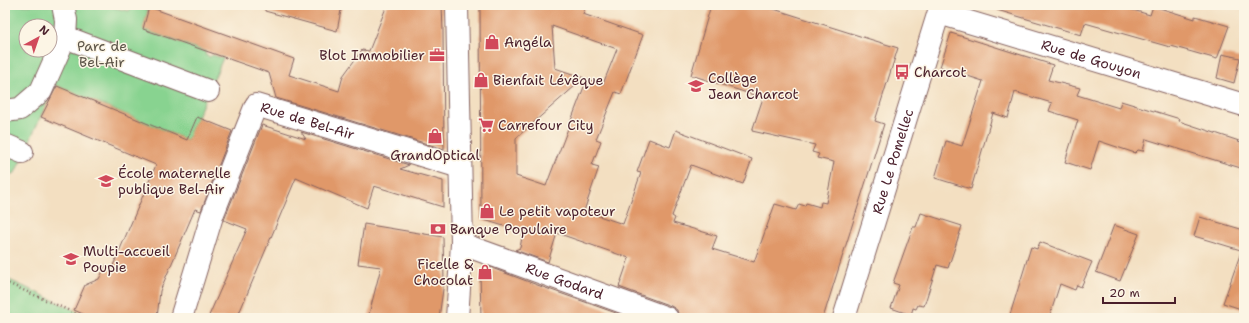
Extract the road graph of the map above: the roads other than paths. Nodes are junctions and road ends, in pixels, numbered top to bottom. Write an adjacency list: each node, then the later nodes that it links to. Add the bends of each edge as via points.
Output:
1 (63, 5): 4 (street, via 66,20)
2 (457, 5): 8 (street)
3 (940, 9): 6 (street, Rue de Gouyon); 13 (street, Rue Le Pomellec)
4 (65, 37): 5 (street); 7 (street, via 41,91 20,109)
5 (208, 92)
6 (1244, 105)
7 (5, 111)
8 (460, 167): 9 (street); 10 (street, Rue de Bel-Air, via 256,105 212,216)
9 (462, 244): 11 (street); 12 (street, Rue Godard)
10 (181, 318)
11 (457, 318)
12 (667, 318)
13 (844, 318)

